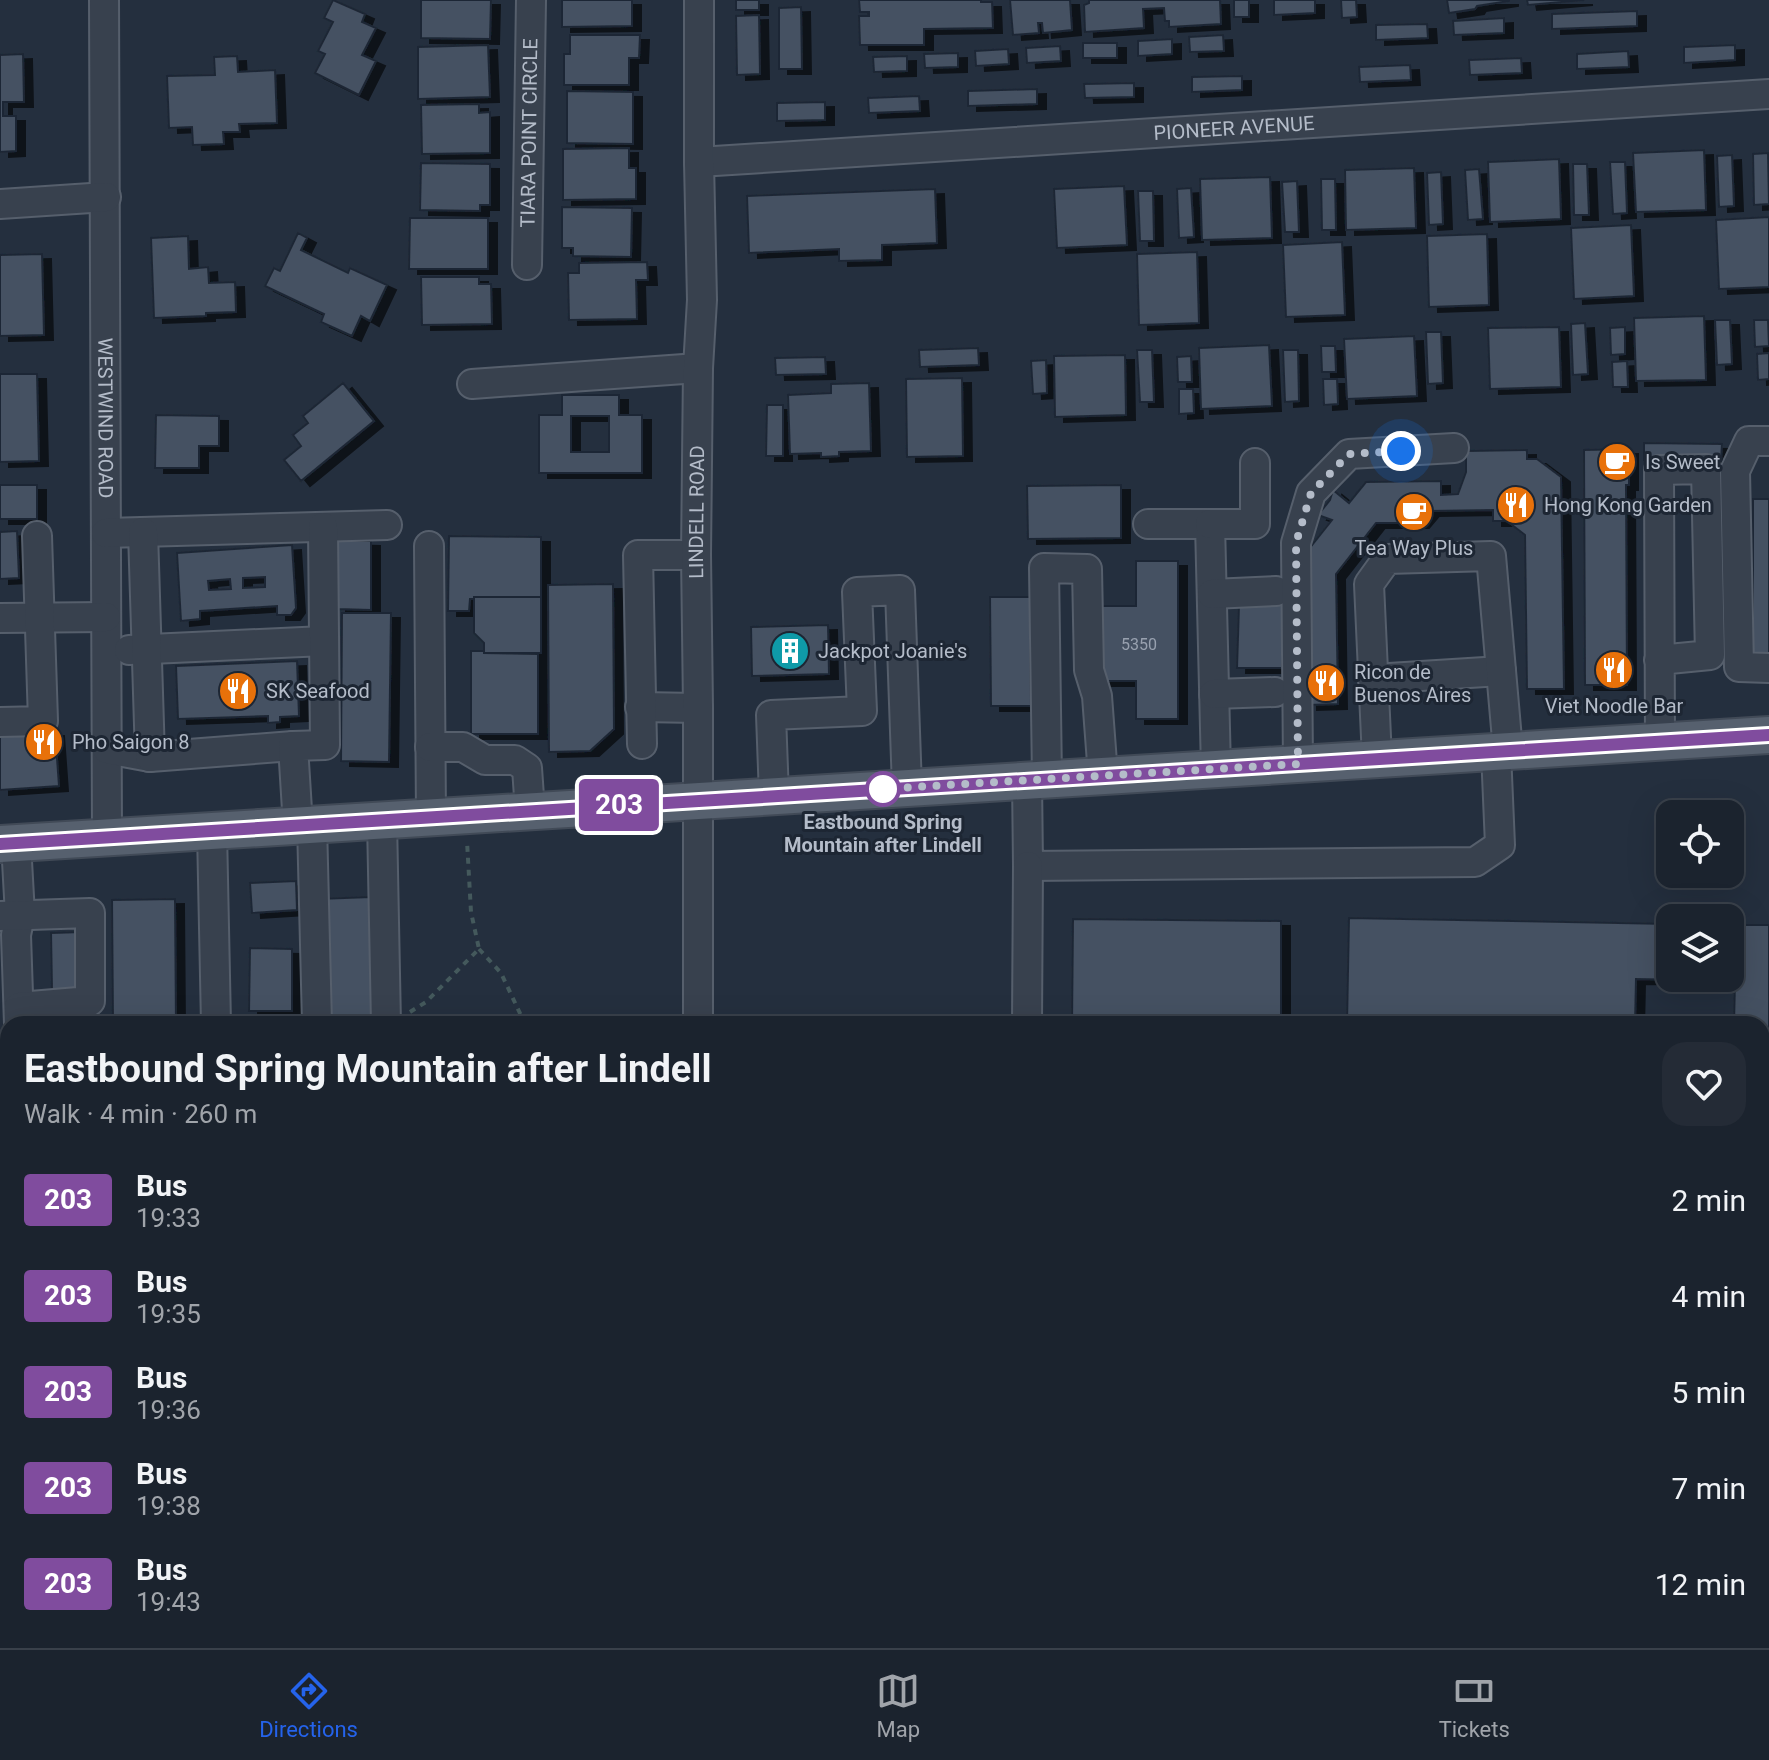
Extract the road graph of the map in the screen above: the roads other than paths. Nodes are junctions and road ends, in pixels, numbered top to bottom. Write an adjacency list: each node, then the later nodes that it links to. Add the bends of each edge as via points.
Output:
1 (104, 0): 6 (street, WESTWIND ROAD)
2 (531, 0): 8 (street, TIARA POINT CIRCLE)
3 (699, 0): 5 (street, LINDELL ROAD)
4 (1769, 94): 5 (street, PIONEER AVENUE)
5 (699, 162): 9 (street, LINDELL ROAD)
6 (106, 197): 7 (street); 19 (street, WESTWIND ROAD)
7 (0, 204)
8 (527, 265)
9 (698, 368): 10 (street); 22 (street, LINDELL ROAD)
10 (472, 384)
11 (1769, 441): 32 (street, via 1749,441 1735,471 1739,667)
12 (1454, 448): 51 (street, via 1349,454 1311,493 1296,543)
13 (1255, 463): 15 (street, via 1255,524)
14 (1148, 524): 15 (street)
15 (1210, 524): 24 (street)
16 (387, 525): 17 (street)
17 (323, 527): 18 (street); 28 (street)
18 (143, 532): 19 (street); 29 (street)
19 (106, 533): 25 (street, WESTWIND ROAD)
20 (37, 536): 27 (street)
21 (429, 546): 46 (street)
22 (696, 555): 37 (street, via 638,555); 38 (street, LINDELL ROAD)
23 (1276, 591): 24 (street)
24 (1212, 594): 36 (street)
25 (106, 617): 27 (street); 30 (street, WESTWIND ROAD)
26 (0, 618): 27 (street)
27 (40, 618): 41 (street, via 43,721)
28 (324, 641): 29 (street); 45 (street, via 325,745)
29 (146, 649): 30 (street); 49 (street)
30 (106, 651): 47 (street, WESTWIND ROAD)
31 (1659, 660): 31 (street, via 1659,470 1706,469 1710,655); 43 (street)
32 (1769, 668)
33 (1501, 671): 34 (street); 34 (street, via 1491,556 1387,559 1369,584); 48 (street)
34 (1373, 679): 50 (street)
35 (1275, 692): 36 (street)
36 (1214, 694): 52 (street)
37 (640, 707): 38 (street); 44 (street)
38 (698, 708): 57 (street, LINDELL ROAD)
39 (862, 711): 40 (street); 40 (street, via 857,592 900,590); 56 (street, via 771,715)
40 (904, 711): 55 (street)
41 (0, 722)
42 (1769, 735): 43 (main road)
43 (1660, 742): 48 (main road)
44 (642, 744)
45 (293, 746): 49 (street); 61 (street)
46 (430, 747): 58 (street, via 463,747 485,760 523,763); 59 (street)
47 (107, 749): 49 (street); 63 (street, WESTWIND ROAD)
48 (1502, 751): 50 (main road); 65 (street, via 1500,845 1475,862)
49 (150, 757)
50 (1377, 759): 51 (main road)
51 (1298, 764): 52 (main road)
52 (1216, 769): 53 (main road)
53 (1103, 776): 54 (main road); 54 (street, via 1097,696 1089,670 1087,569 1044,568)
54 (1037, 780): 55 (main road); 65 (street)
55 (907, 788): 56 (main road)
56 (774, 796): 57 (main road)
57 (698, 800): 58 (main road); 72 (street, LINDELL ROAD)
58 (530, 811): 59 (main road)
59 (448, 816): 60 (main road)
60 (382, 820): 61 (main road); 71 (street)
61 (305, 825): 62 (main road); 70 (street)
62 (212, 831): 63 (main road); 69 (street)
63 (107, 838): 64 (main road)
64 (8, 844): 66 (street)
65 (1028, 866): 73 (street)
66 (10, 915): 67 (street, via 90,913); 68 (street, via 16,935)
67 (90, 1012): 68 (street)
68 (19, 1016)
69 (216, 1016)
70 (317, 1016)
71 (397, 1016)
72 (698, 1016)
73 (1027, 1016)

